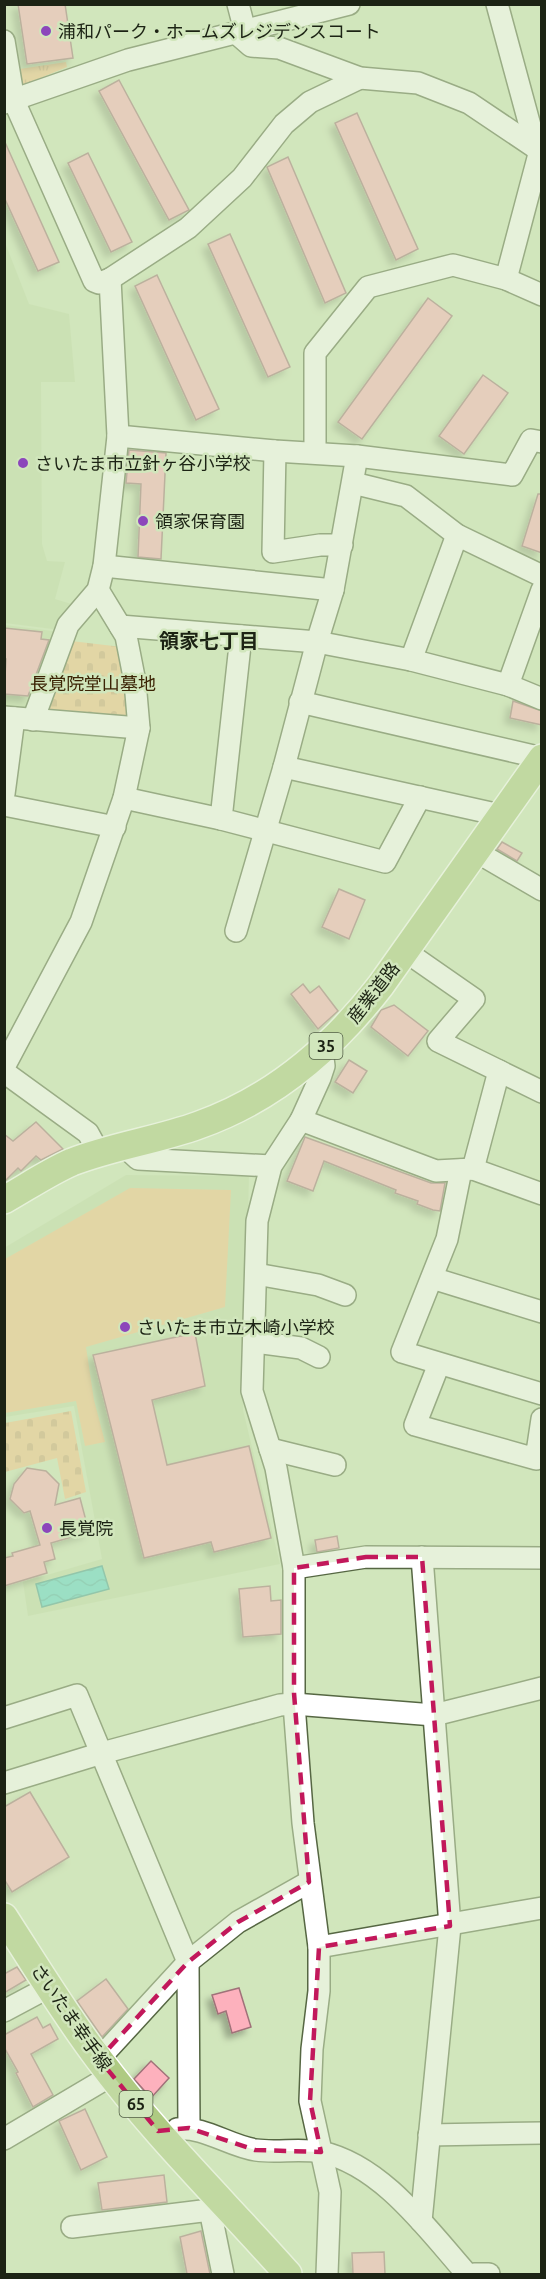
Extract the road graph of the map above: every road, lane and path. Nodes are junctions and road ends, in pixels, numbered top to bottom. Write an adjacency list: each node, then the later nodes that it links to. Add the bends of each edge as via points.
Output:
1 (238, 4): 4 (street)
2 (349, 4): 4 (street)
3 (497, 4): 8 (street)
4 (240, 32): 6 (street, via 251,46 279,48); 7 (street, via 128,60)
5 (4, 41): 7 (street)
6 (360, 78): 8 (street, via 418,83 469,102); 9 (street, via 310,102 284,124 242,178 188,228)
7 (9, 102): 9 (street, via 94,281)
8 (539, 155): 10 (street)
9 (110, 279): 12 (street)
10 (506, 279): 11 (street); 15 (street, via 453,265 368,287 315,353)
11 (542, 295)
12 (118, 436): 14 (street); 20 (street)
13 (542, 442): 16 (street, via 531,440 512,475)
14 (275, 451): 15 (street); 19 (street, via 273,552)
15 (315, 452): 16 (street)
16 (357, 456): 17 (street)
17 (353, 483): 18 (street, via 406,496); 19 (street)
18 (457, 535): 21 (street); 28 (street)
19 (342, 545): 23 (street)
20 (104, 566): 22 (street); 23 (street)
21 (542, 576)
22 (98, 590): 25 (street); 32 (street, via 68,625)
23 (333, 590): 27 (street)
24 (542, 590): 29 (street)
25 (120, 626): 26 (street); 33 (street, via 126,636 135,682)
26 (241, 636): 27 (street); 41 (street)
27 (316, 642): 28 (street); 31 (street)
28 (411, 660): 29 (street)
29 (508, 686): 30 (street)
30 (542, 699)
31 (300, 702): 34 (street); 35 (street)
32 (17, 718): 33 (street); 36 (street)
33 (139, 728): 38 (street)
34 (542, 758): 40 (main road, 産業道路 / 35)
35 (284, 767): 37 (street); 43 (street)
36 (4, 794)
37 (420, 797): 40 (street); 43 (street, via 385,862)
38 (124, 798): 41 (street); 42 (street)
39 (4, 805): 42 (street)
40 (500, 815): 44 (main road, 産業道路 / 35)
41 (221, 819): 43 (street)
42 (115, 827): 49 (street, via 81,922)
43 (266, 830): 46 (street)
44 (475, 851): 45 (street); 47 (main road, 産業道路 / 35)
45 (542, 890)
46 (236, 931)
47 (405, 951): 48 (main road, 産業道路 / 35, via 360,1013); 50 (street, via 474,999 438,1041)
48 (322, 1051): 53 (street, via 324,1066); 54 (main road, 産業道路 / 35, via 265,1093 235,1109 201,1125)
49 (4, 1067)
50 (499, 1071): 52 (street); 57 (street)
51 (4, 1072): 55 (street, via 88,1133)
52 (542, 1092)
53 (301, 1120): 56 (street); 57 (street, via 436,1171)
54 (125, 1147): 55 (main road, 産業道路 / 35); 56 (street, via 138,1159)
55 (99, 1153): 59 (main road, 産業道路 / 35, via 51,1173)
56 (271, 1166): 60 (street, via 257,1221)
57 (467, 1170): 58 (street); 61 (street)
58 (542, 1194)
59 (4, 1200)
60 (256, 1274): 62 (street, via 318,1285); 64 (street)
61 (432, 1278): 63 (street); 66 (street, via 402,1352)
62 (345, 1295)
63 (542, 1312)
64 (254, 1342): 65 (street, via 301,1348); 69 (street, via 252,1391)
65 (320, 1357)
66 (439, 1364): 67 (street); 68 (street, via 415,1425 536,1459)
67 (542, 1395)
68 (542, 1419)
69 (270, 1449): 70 (street); 73 (street)
70 (334, 1465)
71 (422, 1557): 72 (street); 73 (street, via 366,1557); 76 (street)
72 (542, 1558)
73 (294, 1568): 75 (street)
74 (542, 1688): 76 (street)
75 (294, 1704): 76 (street); 78 (street); 80 (street)
76 (434, 1715): 83 (street)
77 (5, 1718): 78 (street, via 77,1695)
78 (102, 1753): 79 (street); 85 (street)
79 (4, 1783)
80 (309, 1882): 84 (street); 85 (street, via 238,1923)
81 (542, 1908): 83 (street)
82 (4, 1917): 86 (main road, さいたま幸手線 / 65)
83 (450, 1926): 84 (street); 92 (street)
84 (319, 1947): 94 (street, via 310,2102)
85 (189, 1962): 88 (street); 89 (street)
86 (49, 1987): 87 (street); 88 (main road, さいたま幸手線 / 65)
87 (4, 2012)
88 (105, 2067): 90 (main road, さいたま幸手線 / 65); 93 (street)
89 (189, 2128): 90 (street); 94 (street, via 255,2150)
90 (158, 2131): 95 (main road, さいたま幸手線 / 65)
91 (542, 2133): 92 (street)
92 (429, 2135): 96 (street)
93 (4, 2139)
94 (321, 2152): 96 (street, via 358,2167 397,2195); 100 (street, via 330,2192)
95 (216, 2205): 97 (street); 98 (street); 99 (main road, さいたま幸手線 / 65)
96 (421, 2221): 101 (street)
97 (72, 2227)
98 (223, 2274)
99 (288, 2274)
100 (327, 2274)
101 (467, 2274)
102 (474, 2274): 103 (street)
103 (489, 2274)

